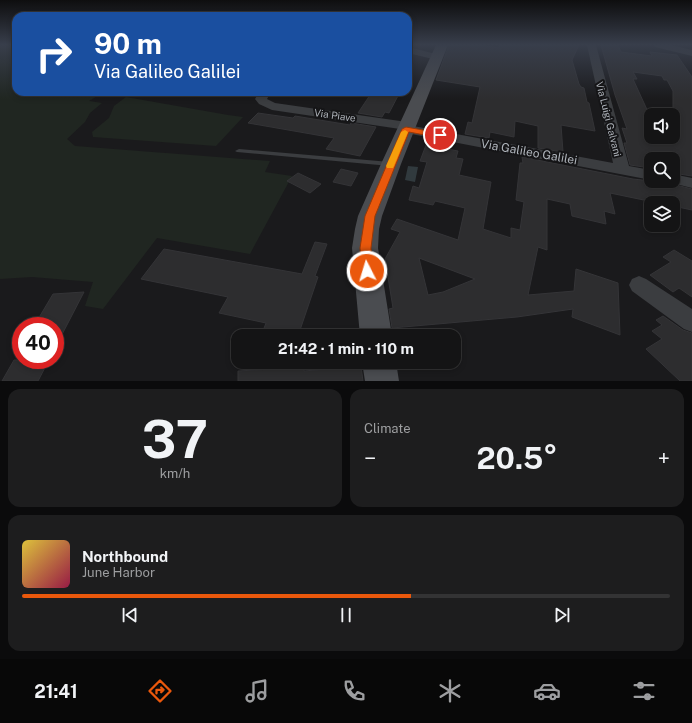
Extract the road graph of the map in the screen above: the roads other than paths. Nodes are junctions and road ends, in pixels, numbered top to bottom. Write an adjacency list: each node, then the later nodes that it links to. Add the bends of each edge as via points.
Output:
1 (434, 63): 4 (street)
2 (595, 63): 7 (street, Via Luigi Galvani)
3 (264, 97): 4 (street, Via Piave, via 272,106)
4 (407, 127): 6 (street); 7 (street, Via Galileo Galilei)
5 (239, 151): 6 (lane)
6 (391, 164): 13 (street, via 370,216 366,235 367,271)
7 (622, 169): 8 (street, Via Galileo Galilei)
8 (644, 174)
9 (680, 180): 10 (street)
10 (692, 183)
11 (639, 285): 12 (street)
12 (692, 322)
13 (375, 329)
14 (380, 369): 15 (street)
15 (382, 381)

